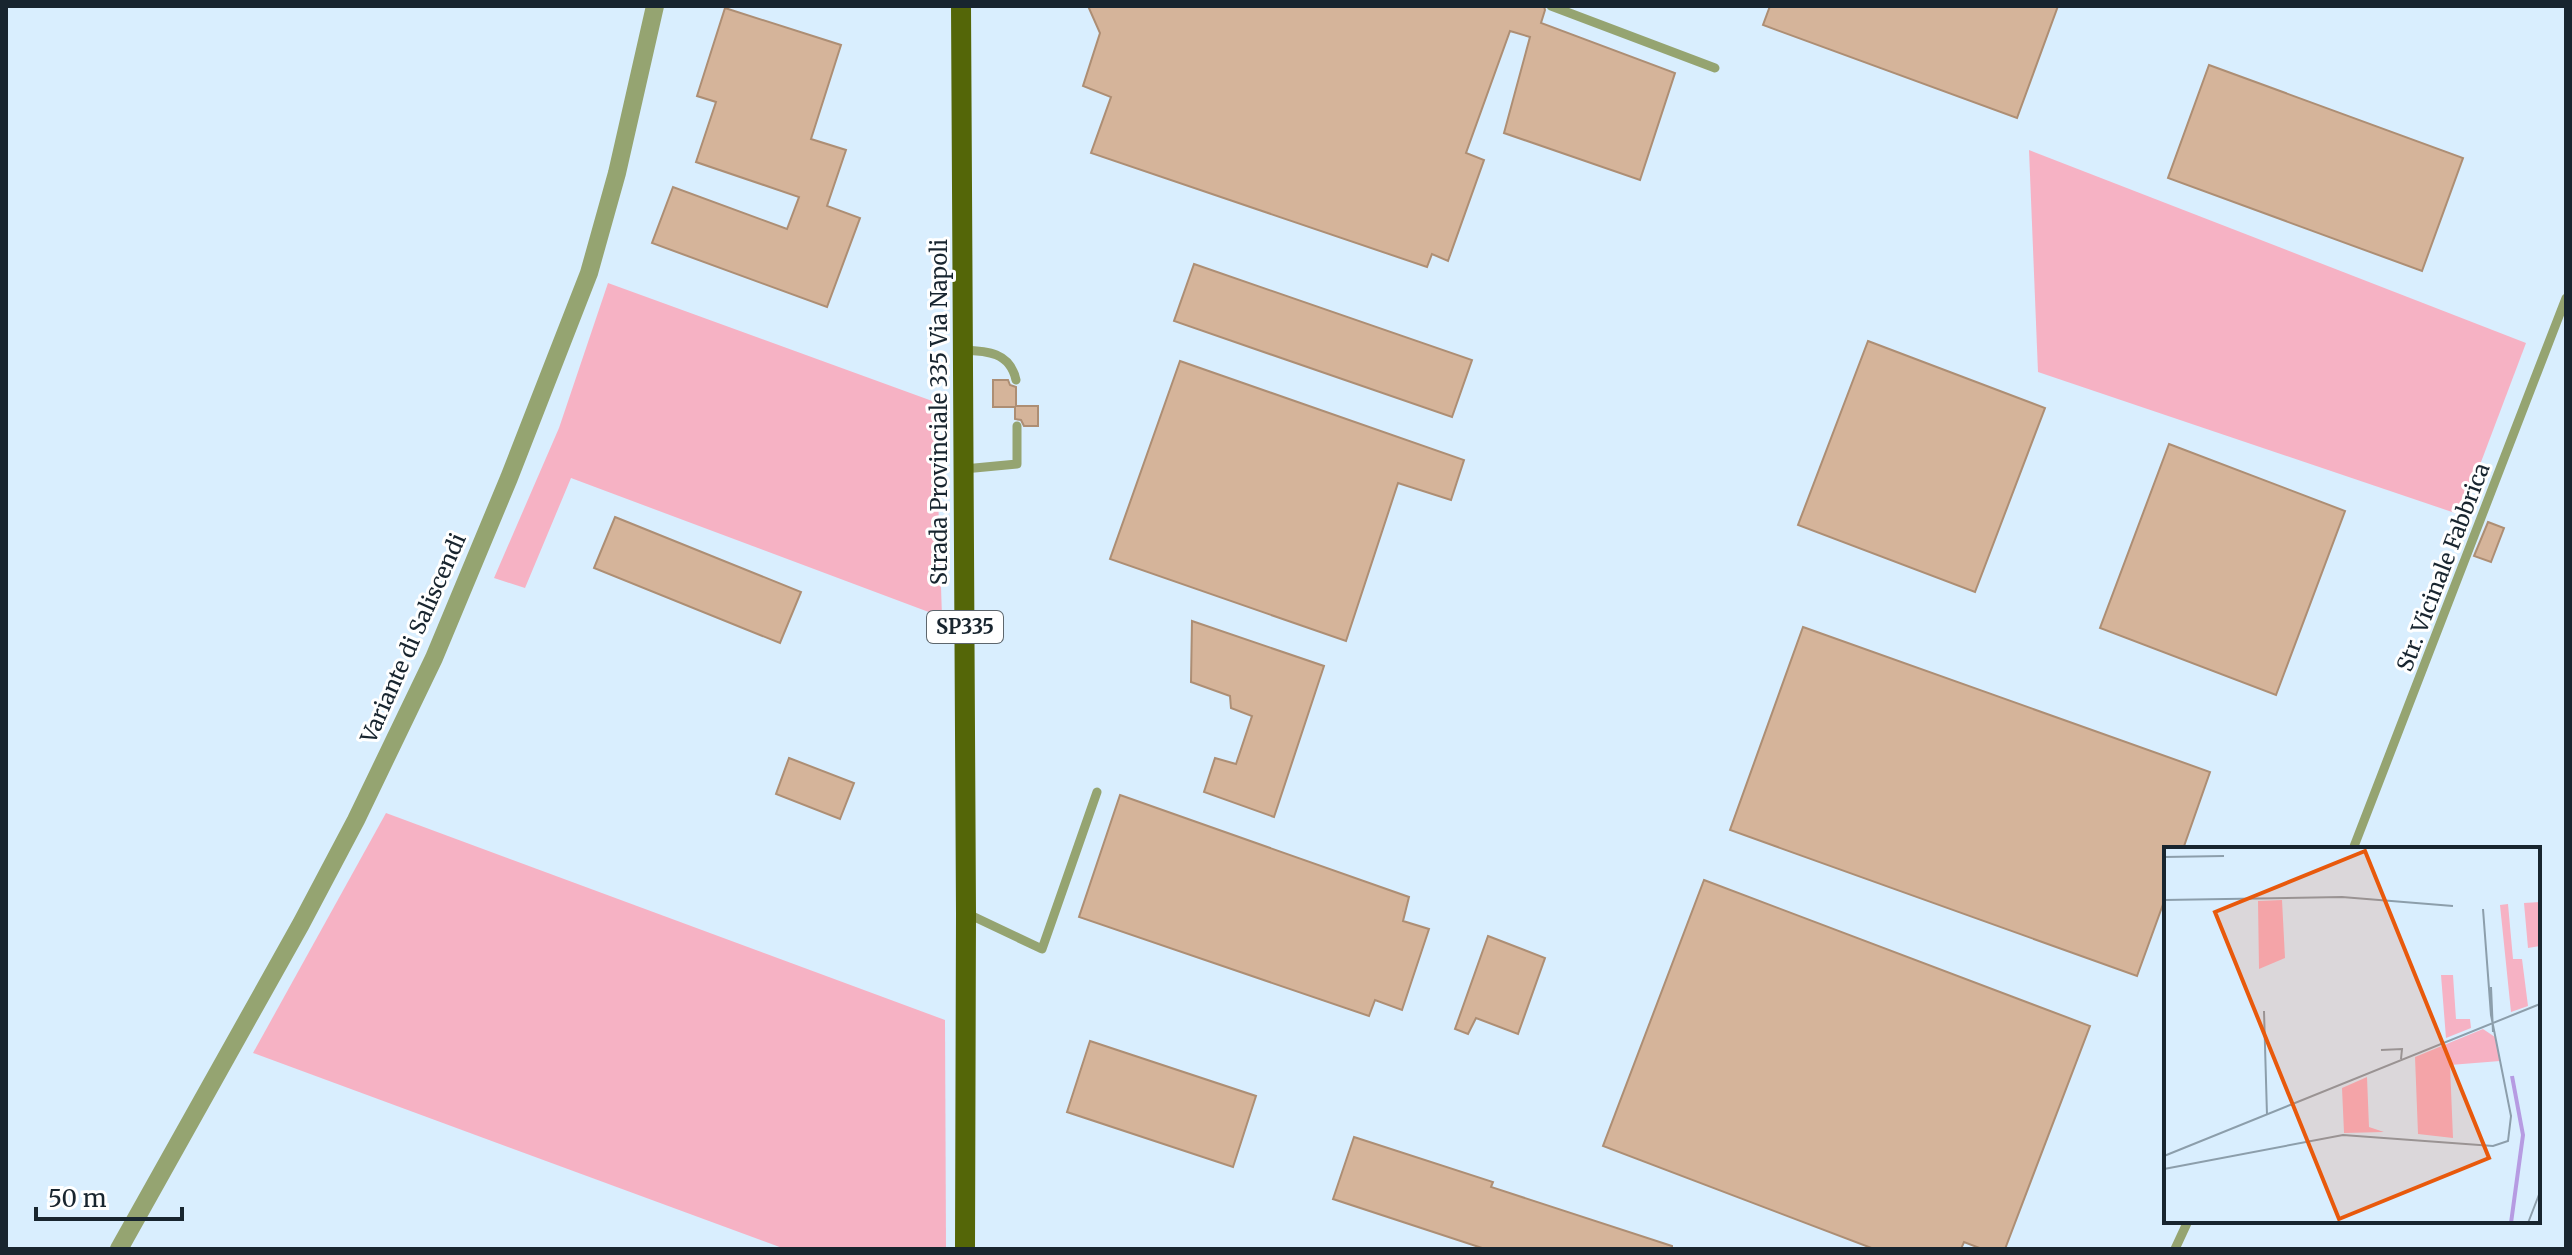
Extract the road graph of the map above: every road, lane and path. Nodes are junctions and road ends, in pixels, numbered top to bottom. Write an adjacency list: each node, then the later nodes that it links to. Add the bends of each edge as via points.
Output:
1 (655, 6): 14 (street, Variante di Saliscendi, via 589,273 434,658 329,872)
2 (961, 6): 6 (main road, Strada Provinciale 335 Via Napoli / SP335)
3 (1551, 6): 4 (lane)
4 (1715, 68)
5 (2566, 298): 11 (lane, Str. Vicinale Fabbrica)
6 (963, 350): 7 (lane, via 1005,358); 9 (main road, Strada Provinciale 335 Via Napoli / SP335)
7 (1016, 380)
8 (1017, 426): 9 (lane, via 1017,464)
9 (964, 469): 12 (main road, Strada Provinciale 335 Via Napoli / SP335)
10 (1097, 792): 12 (lane, via 1042,949)
11 (2354, 847)
12 (966, 913): 15 (main road, Strada Provinciale 335 Via Napoli / SP335)
13 (2187, 1223): 16 (lane)
14 (119, 1249)
15 (965, 1249)
16 (2175, 1249)

